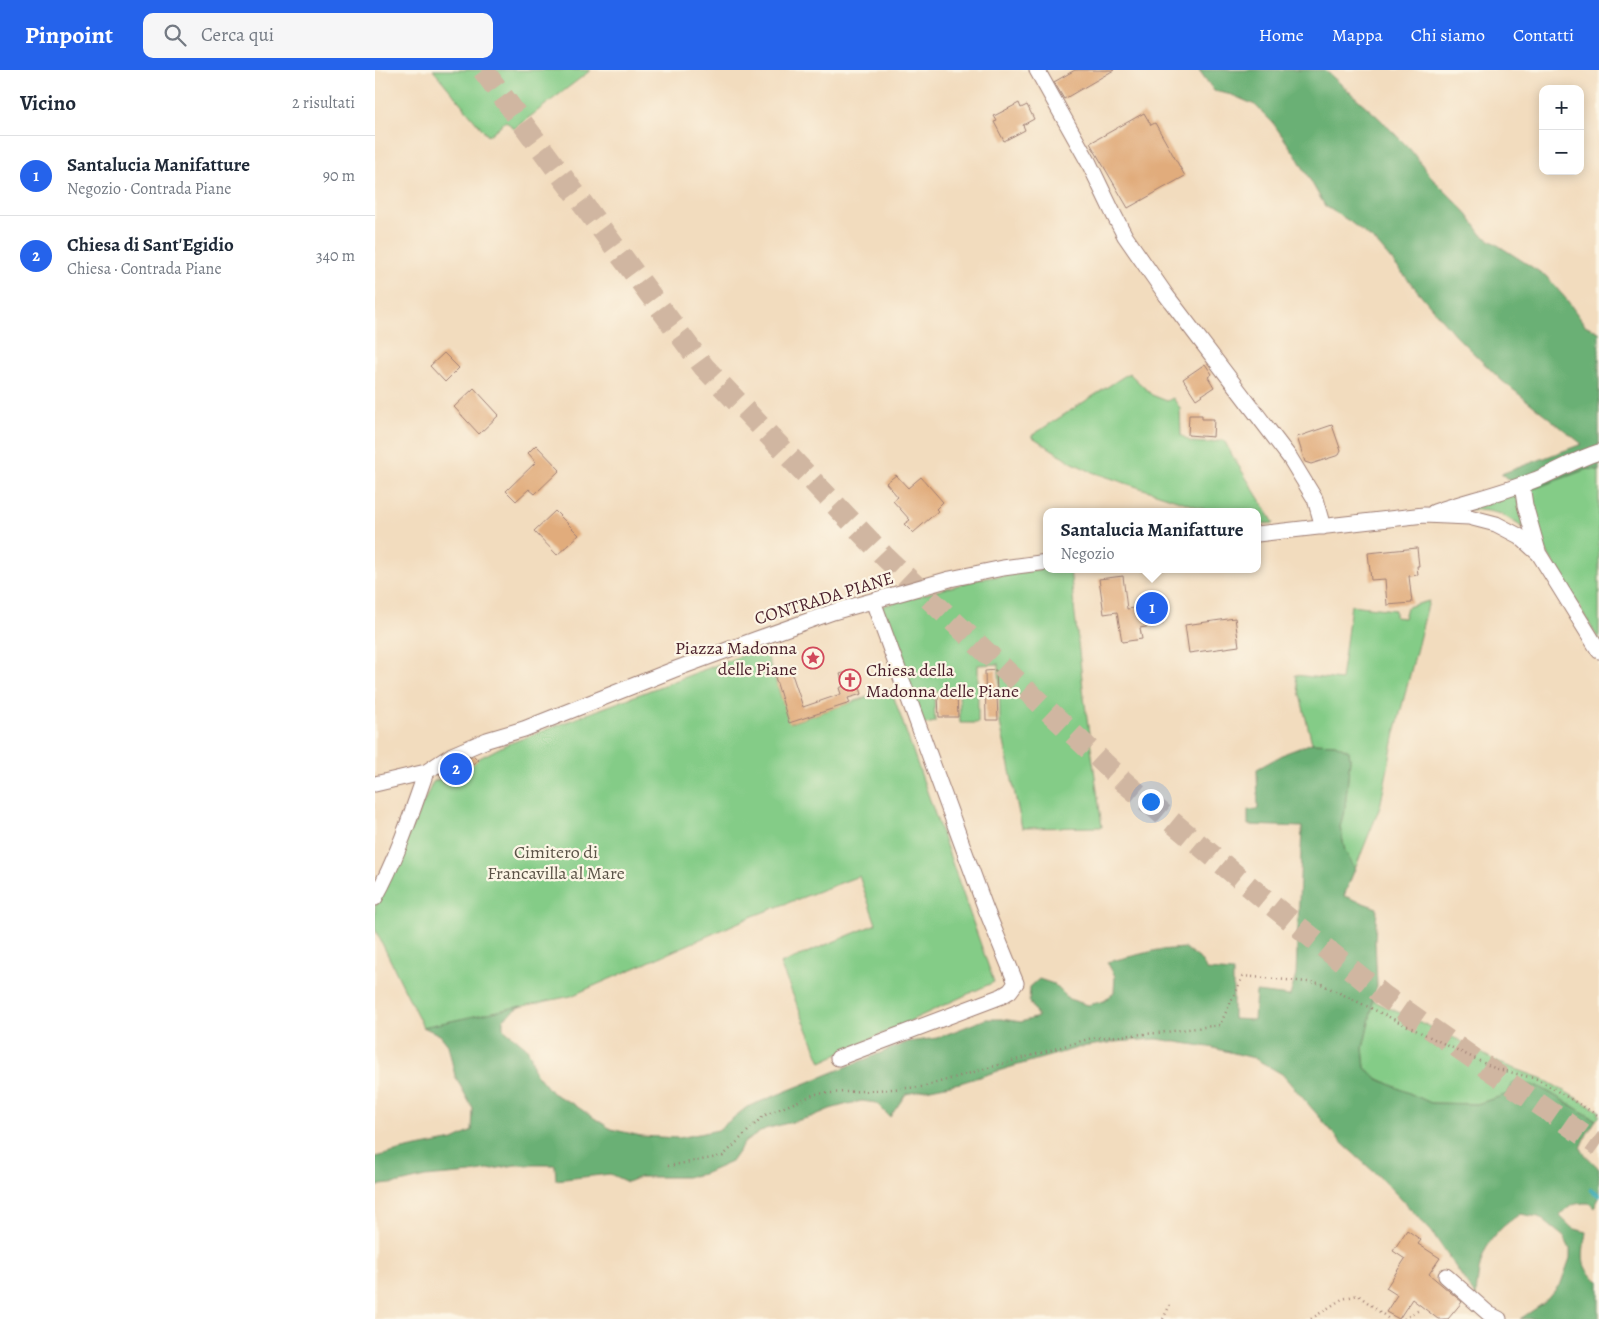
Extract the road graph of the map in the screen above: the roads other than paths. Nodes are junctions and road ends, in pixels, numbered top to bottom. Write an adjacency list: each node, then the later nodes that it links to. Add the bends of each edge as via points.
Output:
1 (1037, 70): 5 (street, via 1125,236 1291,458 1315,499)
2 (1599, 452): 3 (street)
3 (1522, 484): 4 (street); 7 (street)
4 (1424, 515): 5 (street); 7 (street, via 1469,518 1497,524 1519,536)
5 (1323, 527): 6 (street)
6 (1261, 534)
7 (1539, 554): 10 (street)
8 (1043, 563): 9 (street, CONTRADA PIANE, via 950,579)
9 (873, 601): 11 (street, CONTRADA PIANE, via 757,638 524,729 487,740 452,755); 14 (street, via 1015,983 1010,992 1002,996)
10 (1599, 651)
11 (426, 772): 12 (street, CONTRADA PIANE); 13 (street, via 402,840)
12 (375, 784)
13 (375, 898)
14 (838, 1058)
15 (1446, 1276): 16 (street)
16 (1499, 1319)

